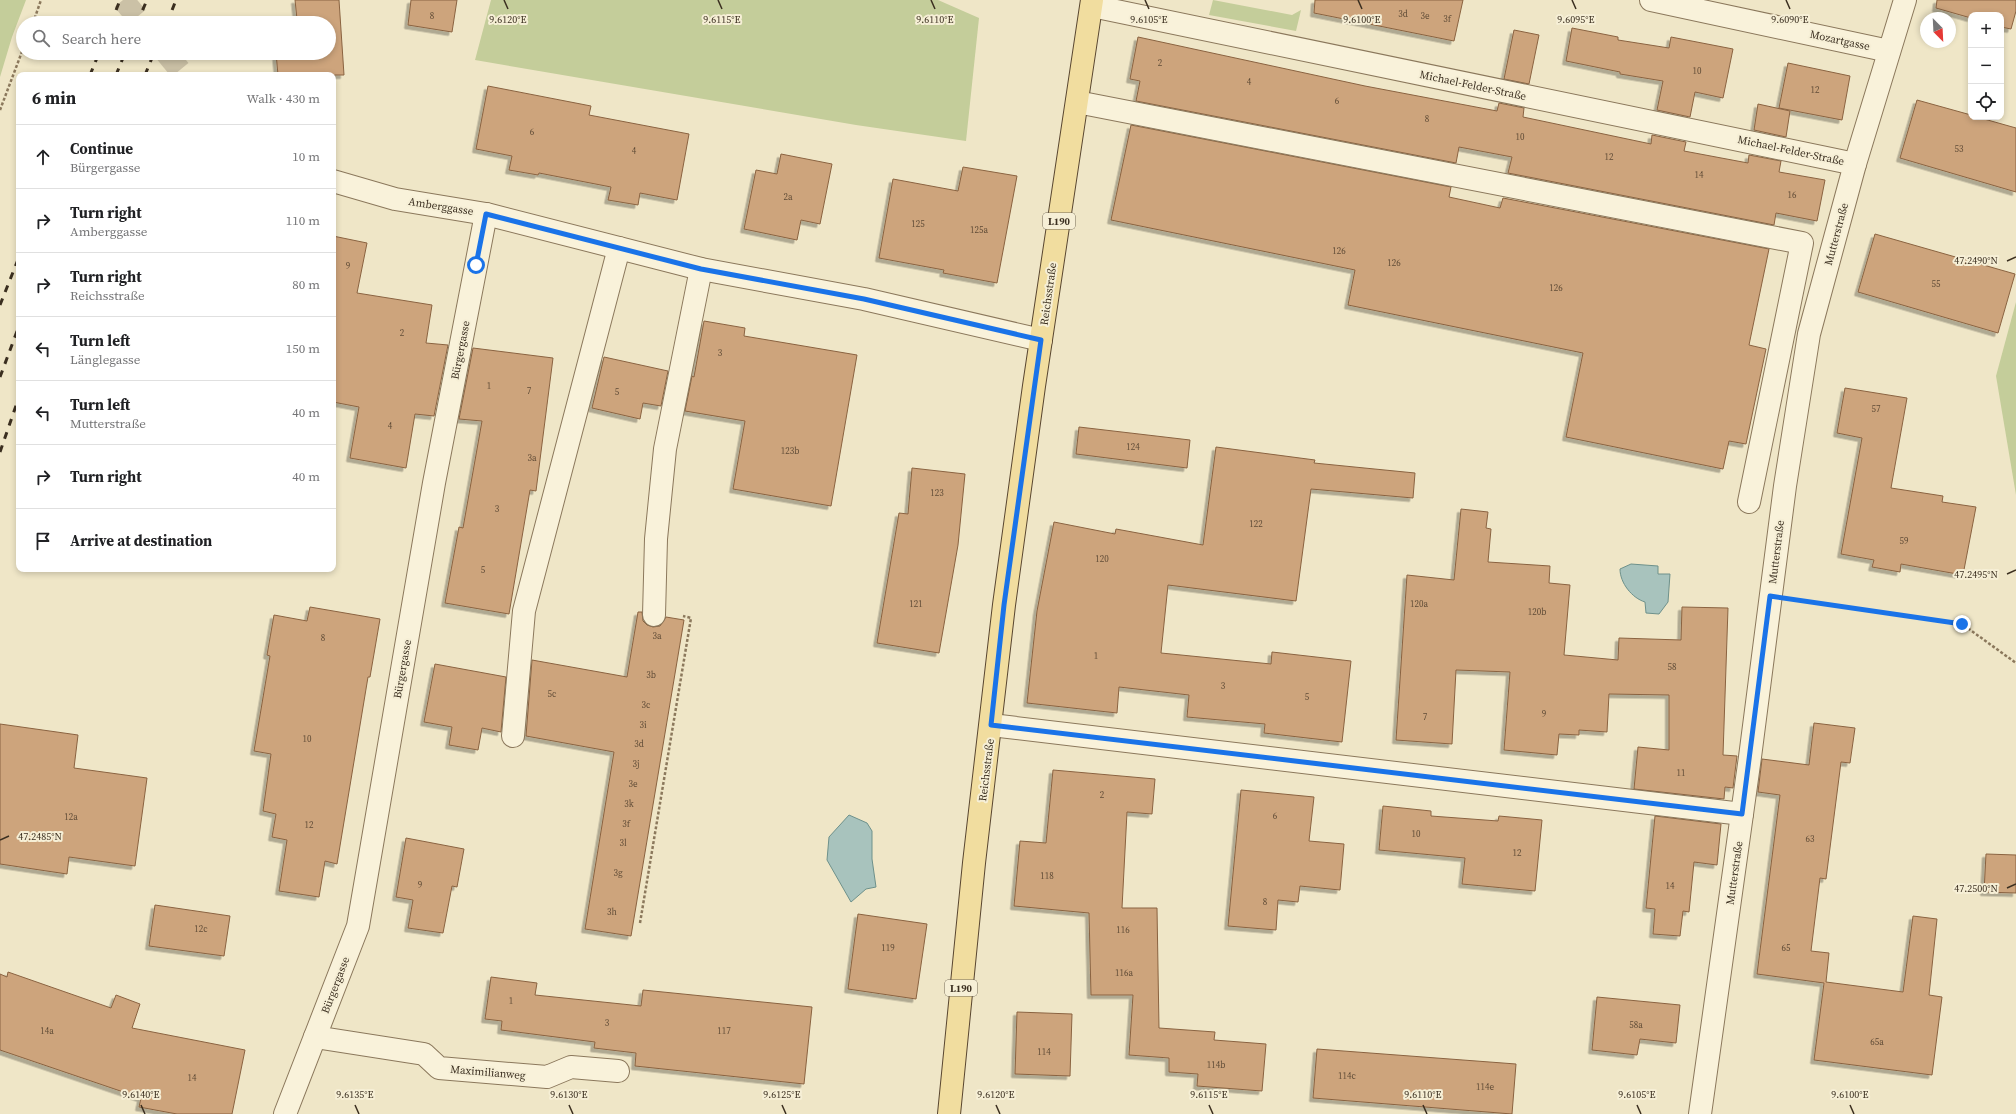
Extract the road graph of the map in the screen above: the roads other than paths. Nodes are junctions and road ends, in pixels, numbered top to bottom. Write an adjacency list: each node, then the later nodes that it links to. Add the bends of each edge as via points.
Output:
1 (1651, 0): 4 (street, Mozartgasse)
2 (1904, 0): 4 (street, Mutterstraße)
3 (1092, 3): 5 (main road, Reichsstraße / L190); 6 (street, Michael-Felder-Straße)
4 (1889, 51): 6 (street, Mutterstraße)
5 (1076, 102): 11 (main road, Reichsstraße / L190); 12 (street, via 1802,244)
6 (1855, 164): 16 (street, Mutterstraße, via 1809,334 1785,486)
7 (336, 182): 8 (street, Amberggasse, via 396,199)
8 (486, 214): 9 (street, Amberggasse); 17 (street, Bürgergasse, via 434,483 358,926)
9 (619, 248): 10 (street, Amberggasse); 15 (street, via 524,611)
10 (701, 269): 11 (street, Amberggasse, via 864,299); 13 (street, via 665,449 656,539)
11 (1041, 340): 14 (main road, Reichsstraße / L190, via 1004,605)
12 (1749, 502)
13 (654, 615)
14 (991, 725): 16 (street); 20 (main road, Reichsstraße / L190, via 974,863)
15 (513, 736)
16 (1742, 814): 21 (street, Mutterstraße)
17 (315, 1037): 18 (street, Maximilianweg, via 424,1054 439,1068 547,1077 571,1067); 19 (street, Bürgergasse)
18 (618, 1071)
19 (285, 1114)
20 (949, 1114)
21 (1700, 1114)

